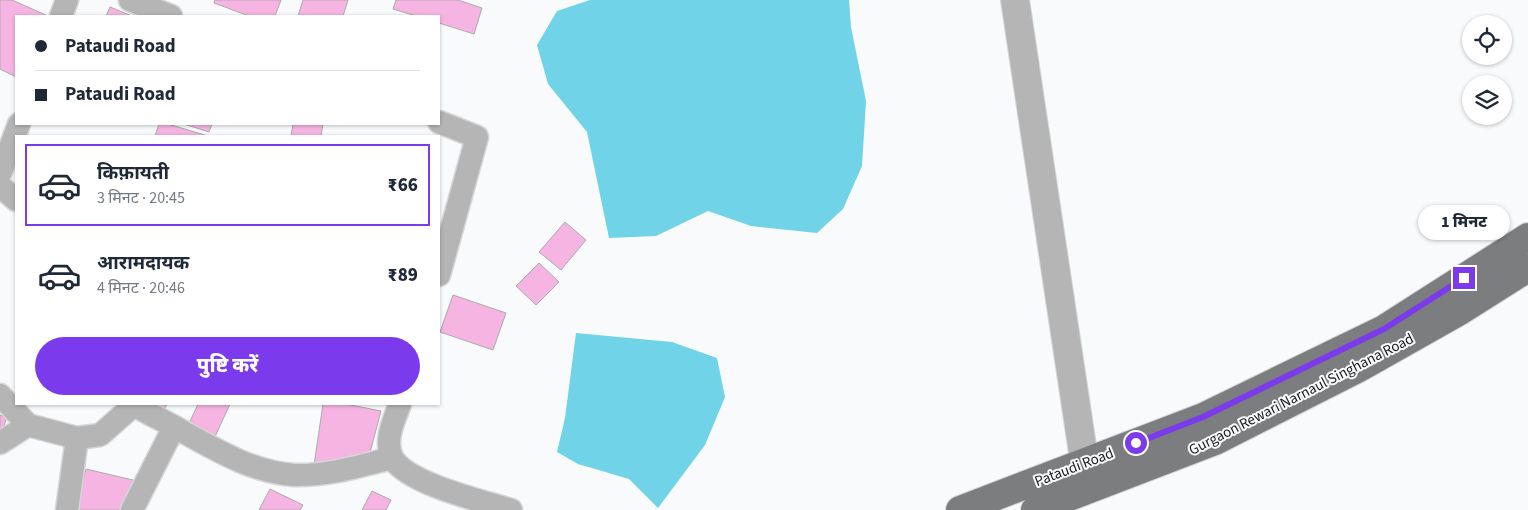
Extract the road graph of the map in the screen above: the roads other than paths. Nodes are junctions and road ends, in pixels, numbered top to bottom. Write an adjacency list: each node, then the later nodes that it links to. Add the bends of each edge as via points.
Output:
1 (67, 0): 4 (street)
2 (130, 0): 5 (street)
3 (1015, 0): 23 (street)
4 (61, 15)
5 (169, 15)
6 (440, 122): 13 (street, via 477,137)
7 (19, 125): 8 (street)
8 (0, 174)
9 (0, 186): 10 (street)
10 (15, 199)
11 (1528, 236): 23 (main road, Pataudi Road, via 1384,329 1203,417)
12 (1528, 268): 24 (main road, Gurgaon Rewari Narnaul Singhana Road, via 1359,368 1215,441)
13 (440, 271)
14 (0, 395): 18 (street)
15 (133, 405): 20 (street, via 100,435)
16 (136, 405): 19 (street)
17 (400, 405): 22 (street, via 391,427)
18 (28, 425): 20 (street); 21 (street)
19 (174, 427): 22 (street, via 241,462 293,475 344,470); 26 (street)
20 (77, 438): 25 (street)
21 (0, 443)
22 (392, 458): 27 (street, via 418,480)
23 (1085, 462): 24 (street); 28 (main road, Pataudi Road)
24 (1089, 490): 29 (main road, Gurgaon Rewari Narnaul Singhana Road)
25 (67, 510)
26 (132, 510)
27 (511, 510)
28 (960, 510)
29 (1036, 510)

